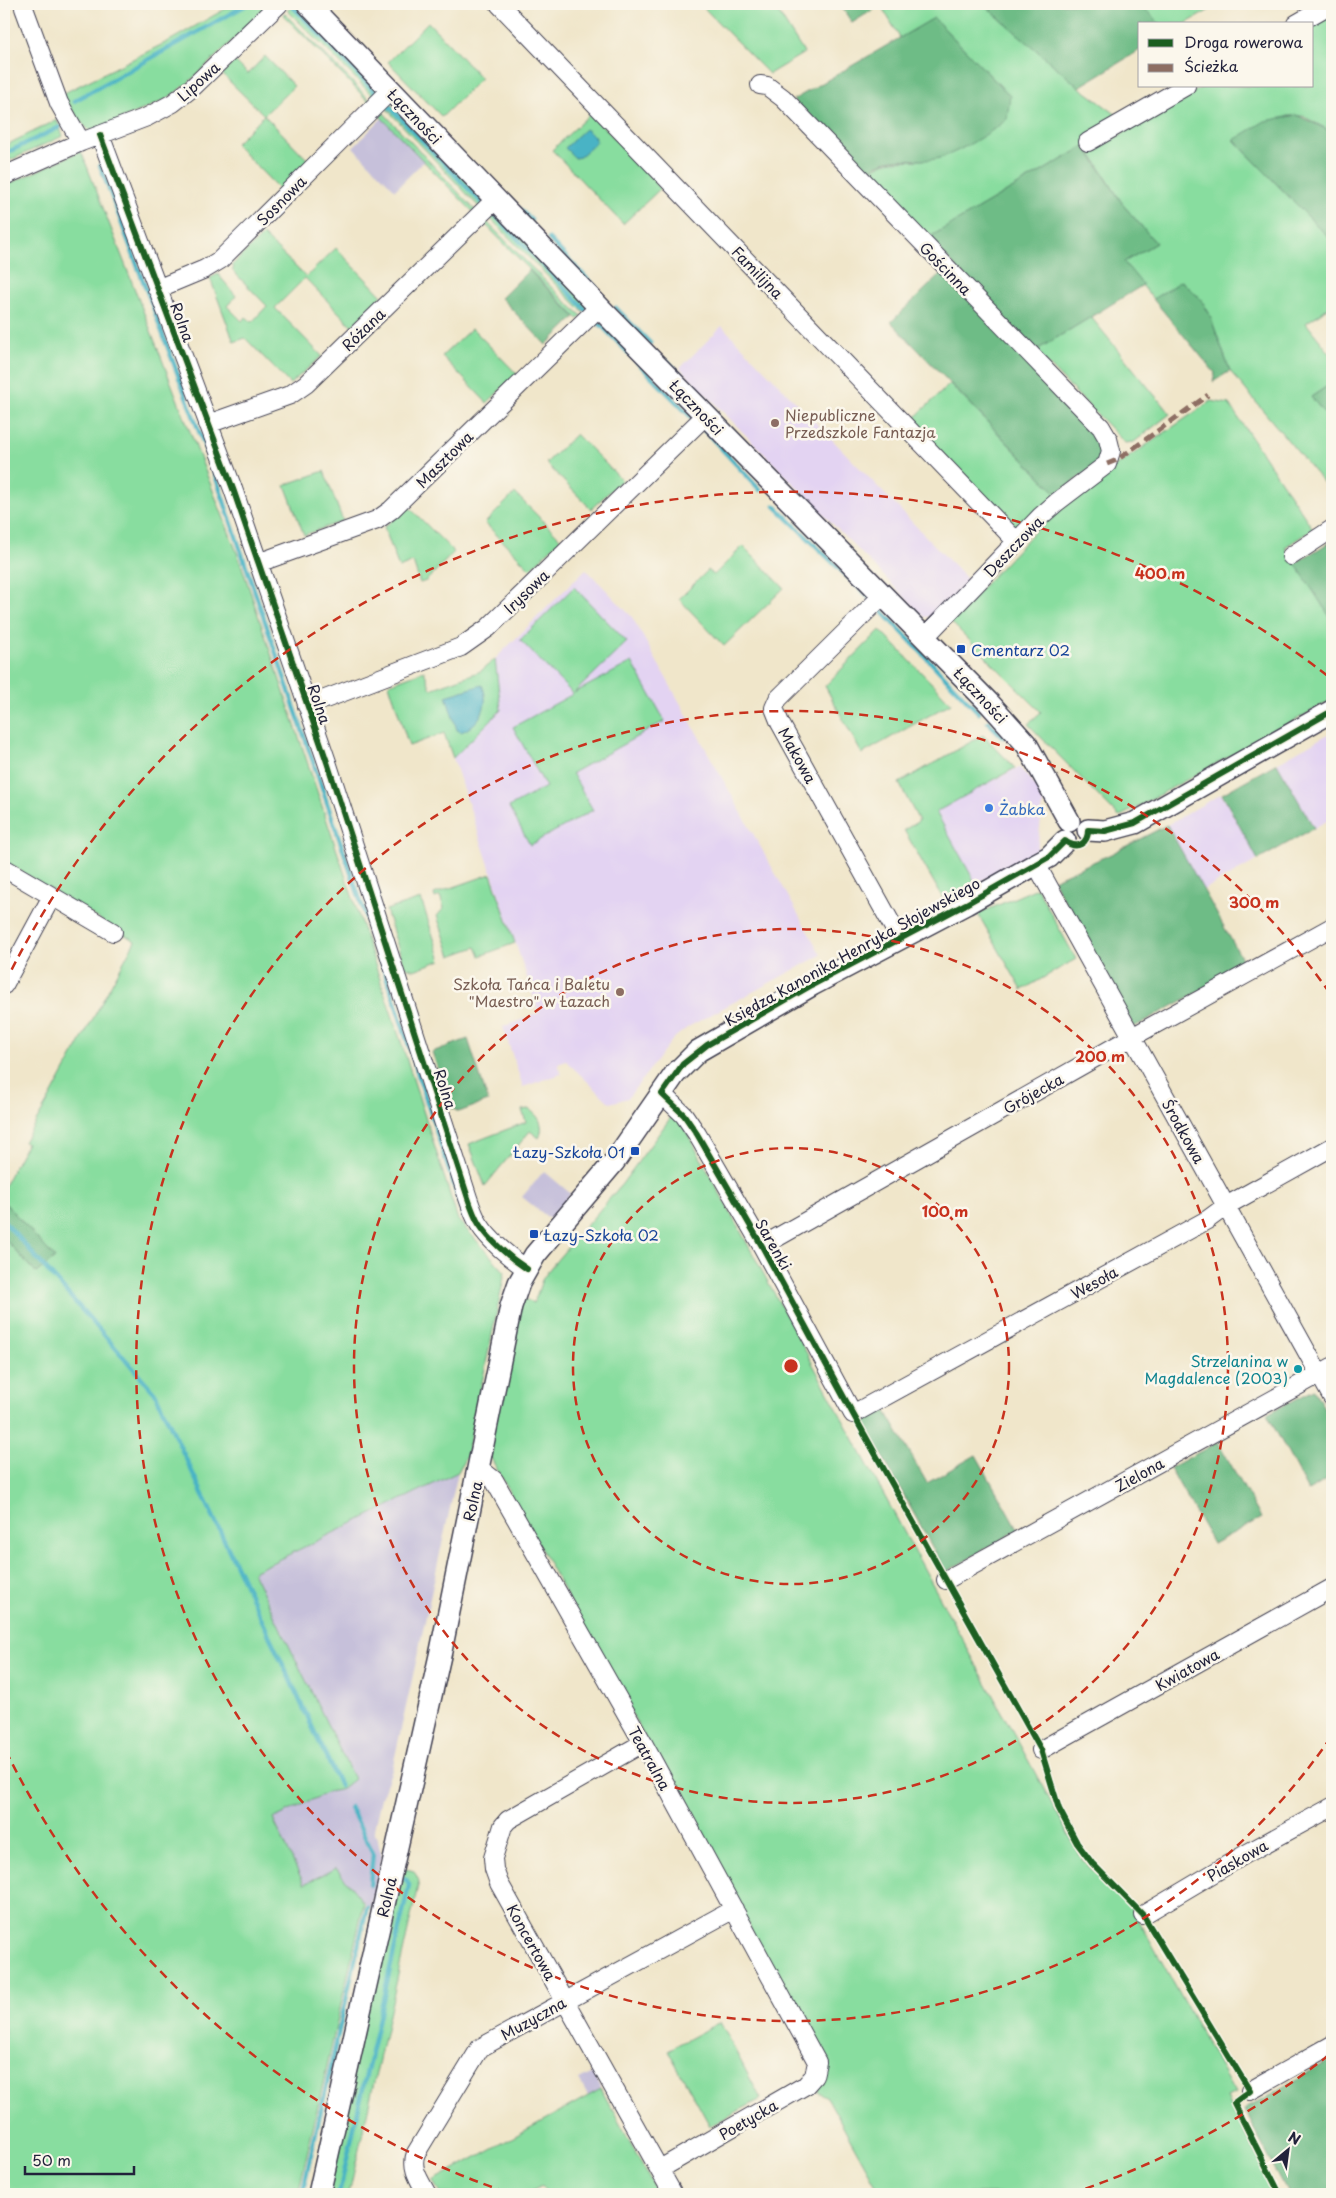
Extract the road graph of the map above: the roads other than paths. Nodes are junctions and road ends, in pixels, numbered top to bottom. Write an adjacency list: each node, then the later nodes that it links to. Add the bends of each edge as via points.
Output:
1 (25, 4): 11 (street, via 59,104)
2 (279, 4): 10 (street, Lipowa, via 181,98 153,114)
3 (308, 4): 9 (street, Łączności)
4 (499, 4): 21 (street, Familijna)
5 (1331, 4): 6 (street)
6 (1300, 22)
7 (760, 84): 19 (street, Gościnna, via 783,98 1100,427 1111,451)
8 (1182, 88): 12 (street)
9 (391, 90): 14 (street, Łączności); 15 (street, Sosnowa, via 220,260)
10 (100, 135): 11 (street, Lipowa); 15 (street, Rolna)
11 (80, 142): 13 (street, Lipowa)
12 (1088, 142)
13 (4, 176)
14 (496, 199): 16 (street, Łączności); 18 (street, Różana, via 306,384 290,394)
15 (157, 289): 18 (street, Rolna)
16 (599, 307): 17 (street, Łączności); 23 (street, Masztowa, via 392,510 377,520)
17 (706, 416): 24 (street, Łączności); 26 (street, Irysowa, via 474,640)
18 (208, 424): 23 (street, Rolna)
19 (1107, 464): 21 (street, Deszczowa, via 1057,502)
20 (1332, 529): 22 (street)
21 (1017, 542): 25 (street, Deszczowa)
22 (1291, 556)
23 (258, 563): 26 (street, Rolna)
24 (883, 594): 25 (street, Łączności); 34 (street, Makowa, via 778,699 774,708)
25 (925, 637): 28 (street, Łączności, via 1027,745)
26 (307, 706): 41 (street, Rolna, via 477,1222)
27 (1332, 711): 28 (street, via 1135,822 1105,831)
28 (1079, 825): 29 (street, Księdza Kanonika Henryka Słojewskiego, via 1088,837 1084,843 1071,846 1065,842)
29 (1036, 864): 34 (street, Księdza Kanonika Henryka Słojewskiego); 36 (street, Środkowa)
30 (4, 868): 31 (street)
31 (52, 896): 33 (street); 35 (street)
32 (1332, 927): 36 (street, Grójecka)
33 (113, 932)
34 (900, 939): 37 (street, Księdza Kanonika Henryka Słojewskiego, via 707,1045 683,1064)
35 (4, 985)
36 (1132, 1037): 39 (street, Środkowa); 40 (street, Grójecka)
37 (662, 1094): 40 (street, Sarenki, via 684,1115 697,1134); 41 (street, Księdza Kanonika Henryka Słojewskiego, via 614,1162)
38 (1332, 1147): 39 (street, Wesoła)
39 (1226, 1206): 42 (street, Środkowa); 44 (street, Wesoła, via 1207,1220)
40 (762, 1246): 44 (street, Sarenki)
41 (527, 1269): 45 (street, Rolna, via 511,1306)
42 (1326, 1371): 43 (street, Środkowa); 46 (street, Zielona)
43 (1332, 1397)
44 (853, 1414)
45 (479, 1468): 48 (street, Teatralna, via 494,1480); 58 (street, Rolna)
46 (946, 1580)
47 (1332, 1588): 49 (street, Kwiatowa)
48 (643, 1744): 51 (street, Teatralna); 53 (street, Koncertowa, via 511,1818 500,1835 493,1858 497,1877)
49 (1042, 1750)
50 (1332, 1807): 52 (street, Piaskowa)
51 (734, 1909): 53 (street, Muzyczna); 55 (street, Teatralna)
52 (1143, 1915)
53 (564, 2000): 57 (street, Koncertowa); 59 (street, Muzyczna, via 477,2051 414,2157 416,2175)
54 (1332, 2045): 56 (street)
55 (814, 2054): 57 (street, Poetycka, via 817,2069 806,2086)
56 (1250, 2091)
57 (660, 2169): 60 (street, Koncertowa)
58 (319, 2194)
59 (427, 2194)
60 (673, 2194)

